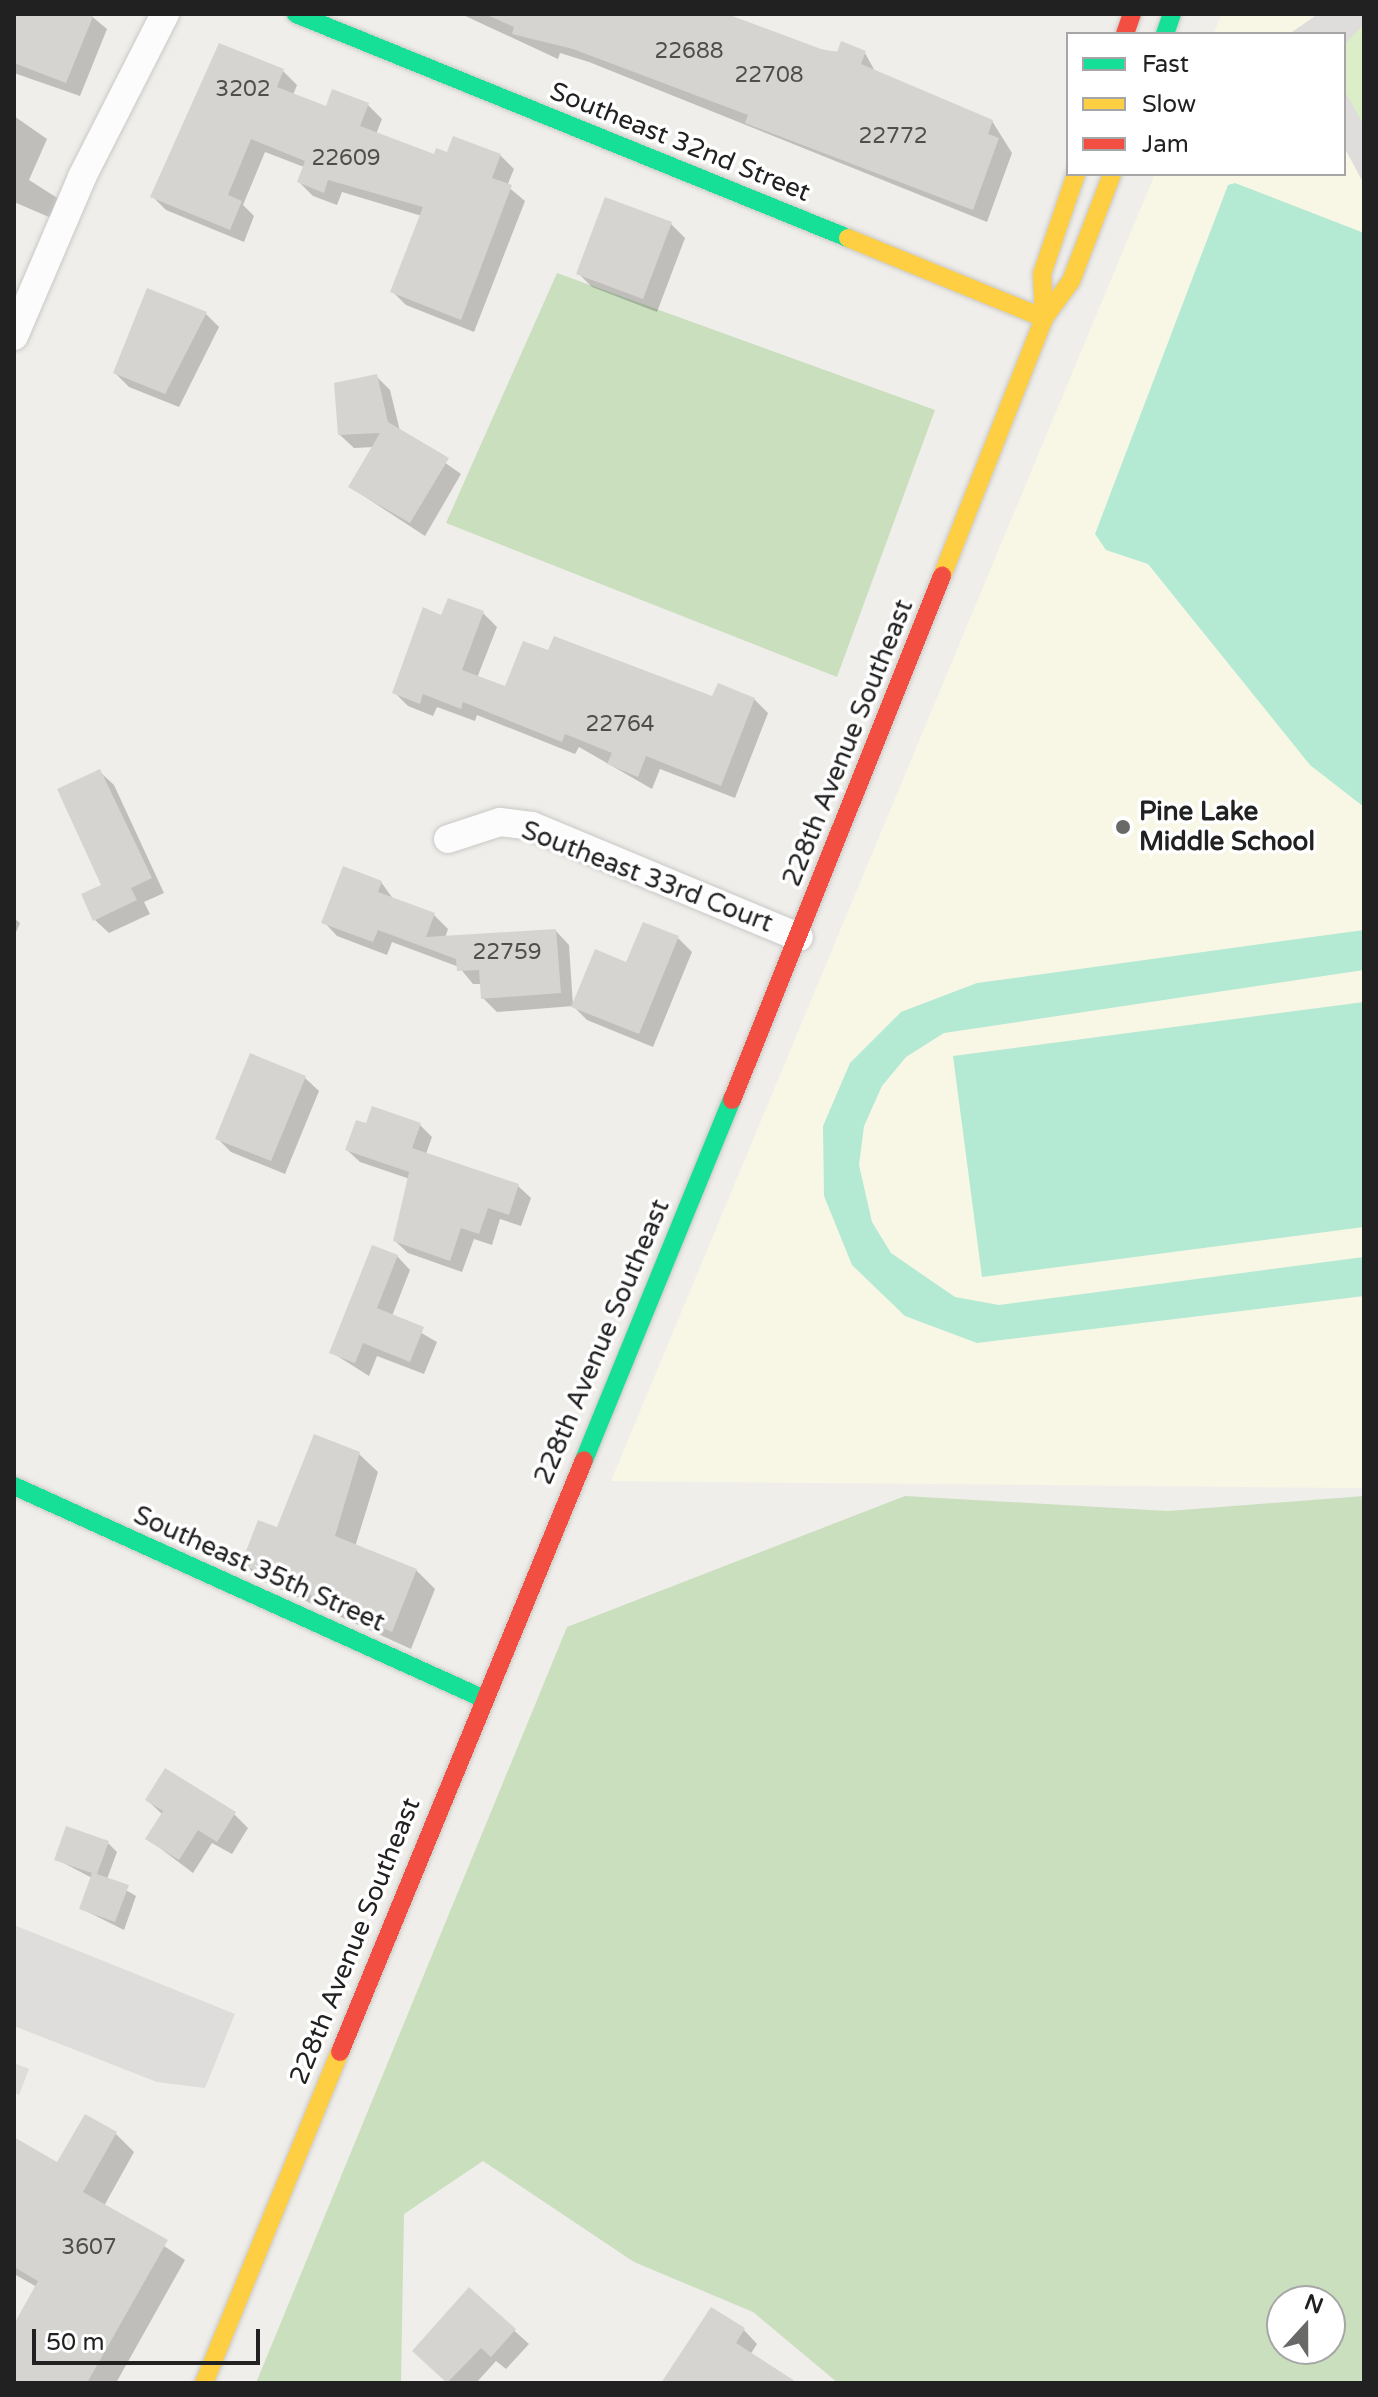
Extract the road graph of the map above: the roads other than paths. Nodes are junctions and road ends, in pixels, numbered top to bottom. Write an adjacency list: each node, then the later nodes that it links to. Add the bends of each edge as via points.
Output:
1 (165, 14): 6 (street, via 82,177)
2 (296, 14): 5 (main road, Southeast 32nd Street)
3 (1075, 176): 5 (main road, 228th Avenue Southeast, via 1042,274)
4 (1111, 176): 5 (main road, 228th Avenue Southeast, via 1071,281)
5 (1044, 318): 8 (main road, 228th Avenue Southeast)
6 (14, 336)
7 (448, 839): 8 (street, Southeast 33rd Court, via 500,822 532,826)
8 (799, 937): 10 (main road, 228th Avenue Southeast)
9 (14, 1486): 10 (main road, Southeast 35th Street)
10 (482, 1698): 11 (main road, 228th Avenue Southeast)
11 (204, 2383)

